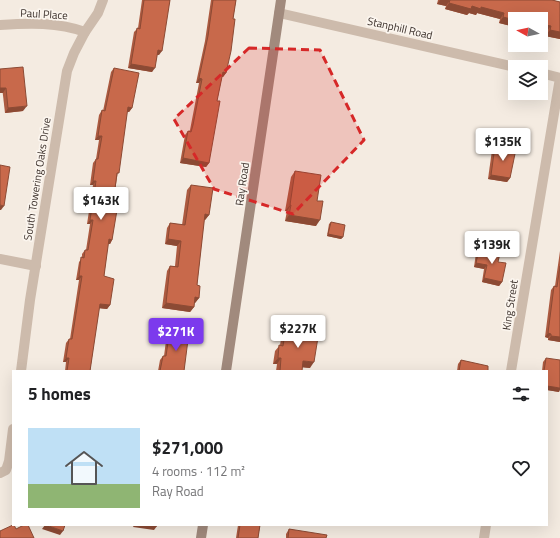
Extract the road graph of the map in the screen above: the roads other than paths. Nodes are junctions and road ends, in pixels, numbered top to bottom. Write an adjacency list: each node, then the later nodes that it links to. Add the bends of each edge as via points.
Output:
1 (103, 0): 5 (street, South Towering Oaks Drive, via 98,13)
2 (281, 0): 3 (street, Ray Road)
3 (279, 13): 6 (street, Stanphill Road); 12 (street, Ray Road)
4 (0, 24): 5 (street, Paul Place, via 57,24)
5 (85, 32): 10 (street, South Towering Oaks Drive, via 67,71)
6 (508, 65)
7 (548, 75): 8 (street)
8 (560, 78): 13 (street, King Street)
9 (0, 259): 10 (street)
10 (36, 266): 11 (street, South Towering Oaks Drive)
11 (21, 370)
12 (226, 370)
13 (511, 370)
14 (12, 437): 15 (street, via 9,461 6,470)
15 (0, 474)
16 (203, 526): 18 (street)
17 (486, 526): 19 (street)
18 (201, 538)
19 (484, 538)

